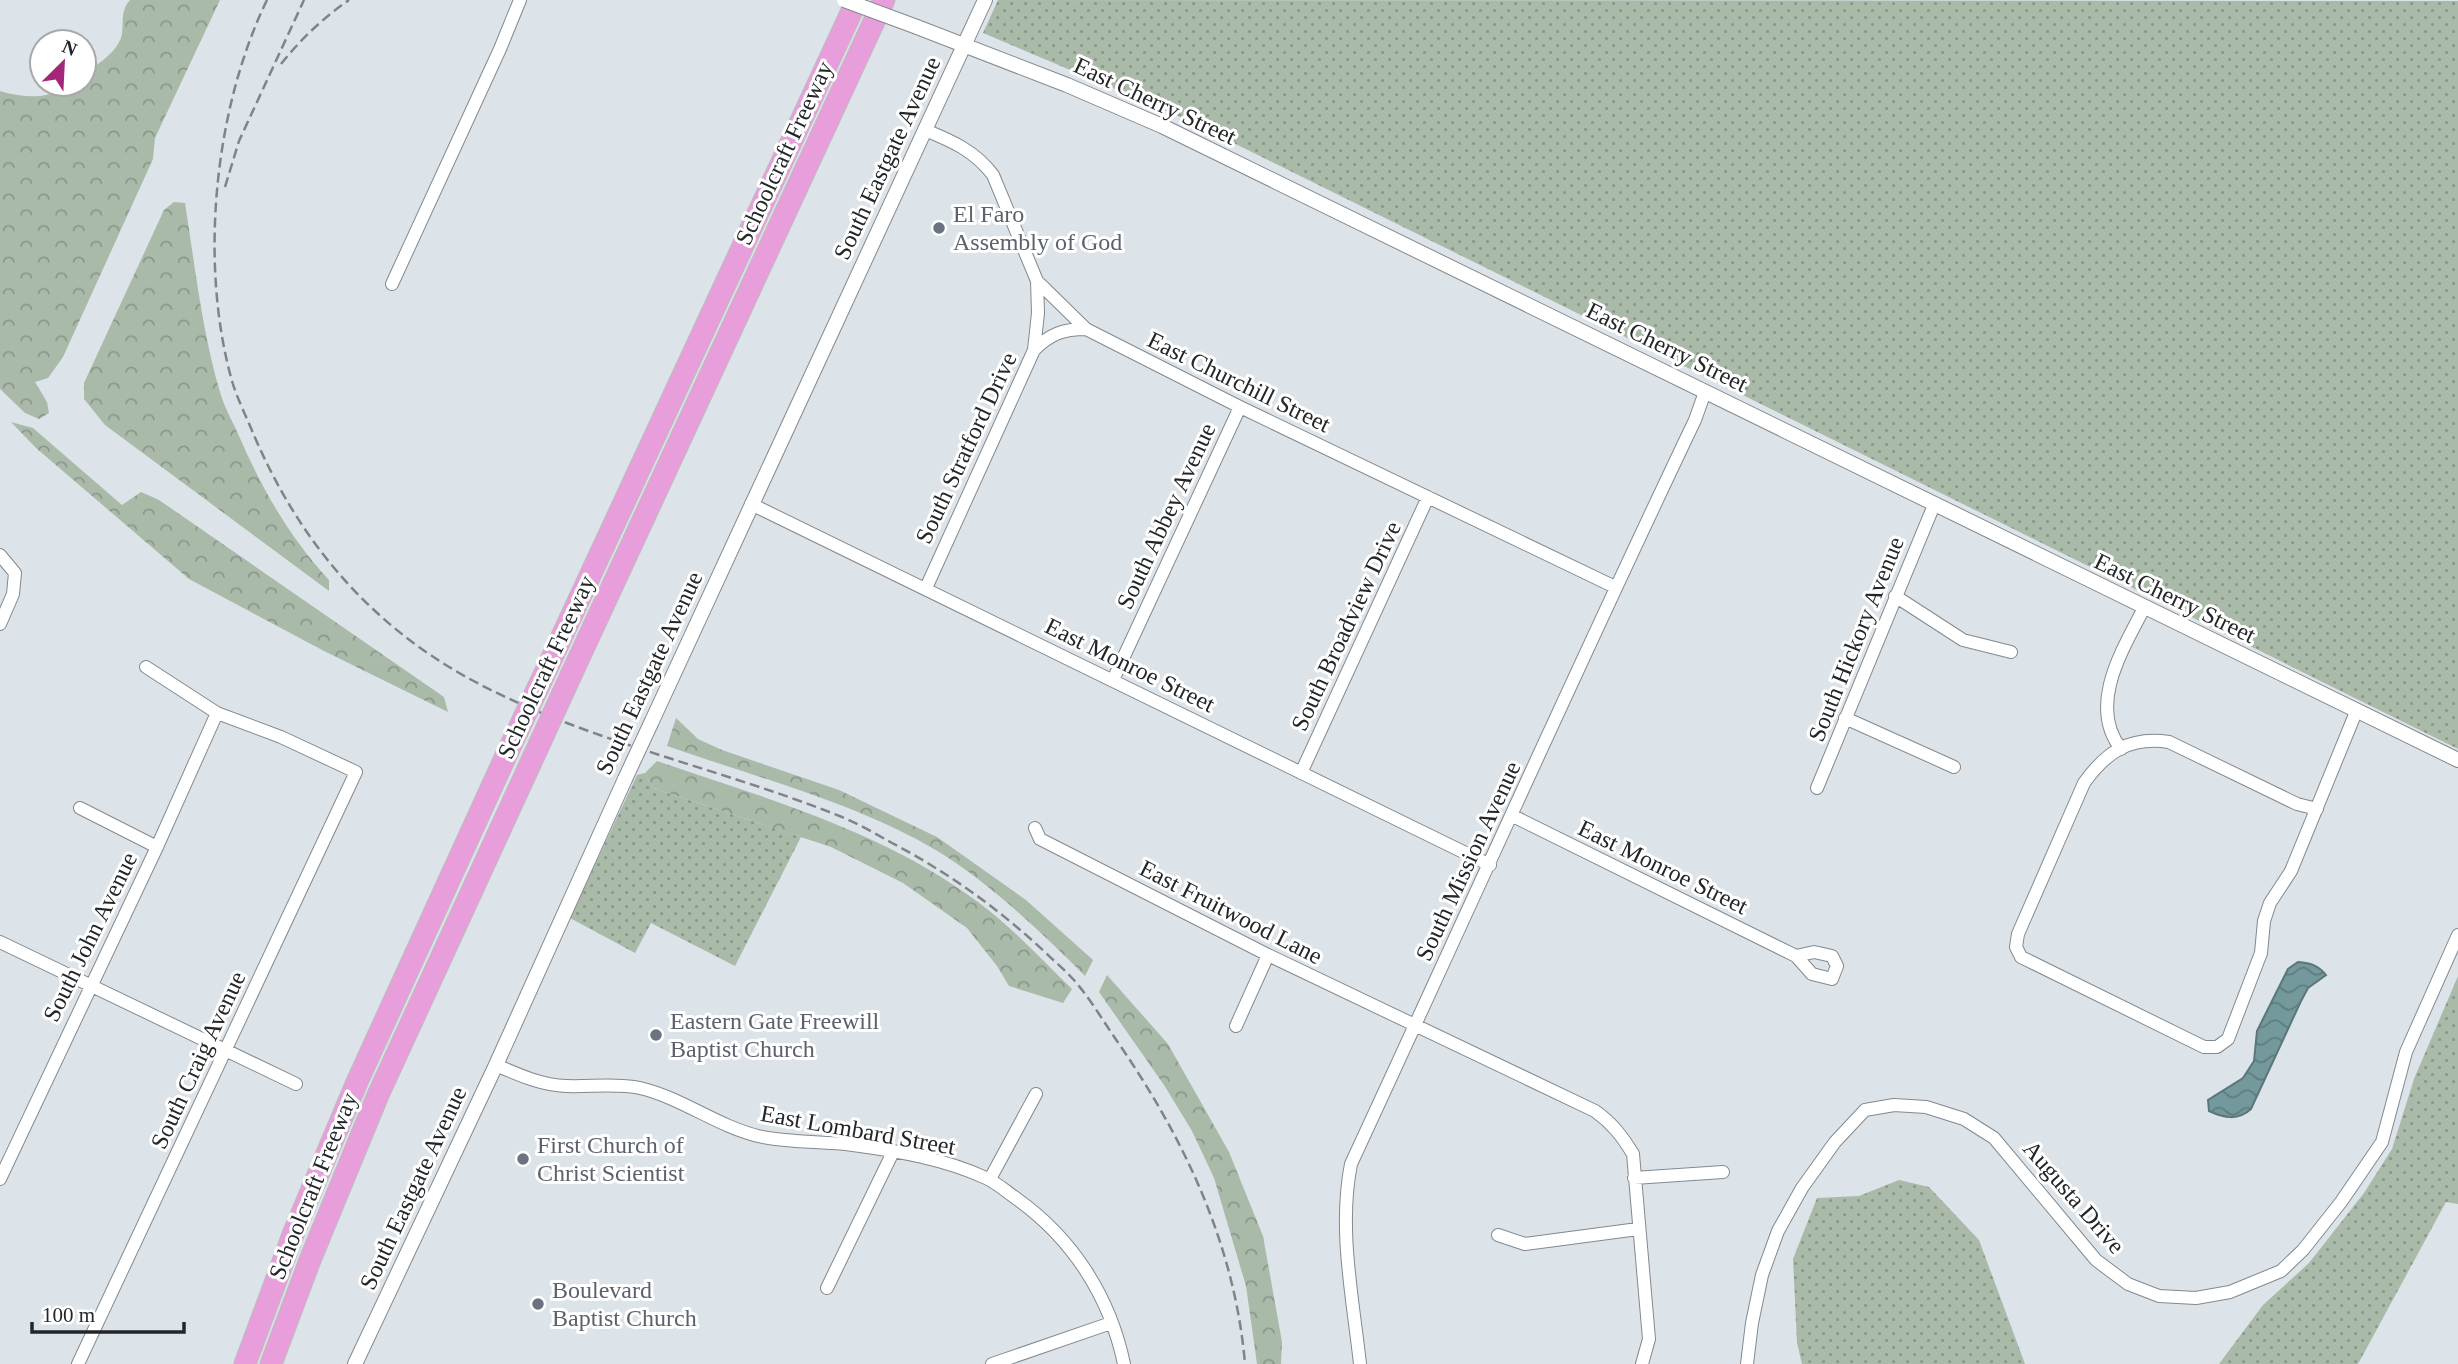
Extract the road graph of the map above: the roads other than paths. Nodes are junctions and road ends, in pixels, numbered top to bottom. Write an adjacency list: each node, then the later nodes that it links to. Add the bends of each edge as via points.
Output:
1 (520, 0): 9 (street)
2 (844, 0): 6 (street, East Cherry Street, bridge)
3 (857, 0): 61 (highway, Schoolcraft Freeway, bridge, via 361,1073)
4 (884, 0): 62 (highway, Schoolcraft Freeway, bridge, via 388,1073)
5 (985, 0): 6 (street, South Eastgate Avenue)
6 (964, 46): 7 (street, South Eastgate Avenue); 12 (street, East Cherry Street, via 1162,126)
7 (925, 130): 8 (street, East Churchill Street, via 962,146 984,162); 15 (street, South Eastgate Avenue)
8 (1037, 281): 10 (street, East Churchill Street); 11 (street, South Stratford Drive)
9 (392, 284)
10 (1086, 329): 11 (street, via 1057,332); 13 (street, East Churchill Street)
11 (1034, 350): 19 (street, South Stratford Drive)
12 (1705, 391): 16 (street, East Cherry Street); 18 (street, South Mission Avenue)
13 (1240, 407): 14 (street, East Churchill Street); 25 (street, South Abbey Avenue)
14 (1429, 497): 18 (street, East Churchill Street); 32 (street, South Broadview Drive)
15 (751, 505): 19 (street, East Monroe Street); 48 (street, South Eastgate Avenue, bridge)
16 (1934, 505): 20 (street, South Hickory Avenue); 21 (street, East Cherry Street)
17 (0, 555): 22 (street, via 15,573 13,594)
18 (1615, 587): 36 (street, South Mission Avenue)
19 (926, 588): 25 (street, East Monroe Street)
20 (1895, 596): 23 (street, via 1963,640); 28 (street, South Hickory Avenue)
21 (2144, 608): 26 (street, East Cherry Street); 29 (street, via 2108,686 2106,707 2112,737)
22 (0, 624)
23 (2011, 652)
24 (146, 667): 27 (street)
25 (1114, 680): 32 (street, East Monroe Street)
26 (2356, 712): 30 (street, East Cherry Street); 35 (street)
27 (217, 713): 38 (street, South John Avenue); 47 (street, South Craig Avenue, via 356,772)
28 (1845, 718): 31 (street); 33 (street, South Hickory Avenue)
29 (2121, 749): 35 (street, via 2136,741 2169,742 2297,804); 35 (street, via 2098,763 2084,783 2016,947 2021,957 2204,1047 2217,1047 2228,1039 2261,953 2270,903 2291,871)
30 (2458, 760)
31 (1954, 767)
32 (1301, 773): 39 (street, East Monroe Street)
33 (1817, 788)
34 (80, 808): 38 (street)
35 (2317, 809)
36 (1513, 816): 39 (street, South Mission Avenue); 43 (street, East Monroe Street)
37 (1035, 828): 42 (street, East Fruitwood Lane, via 1040,839)
38 (157, 847): 44 (street, South John Avenue)
39 (1490, 865): 46 (street, South Mission Avenue)
40 (2458, 935): 68 (street, Augusta Drive, via 2406,1052 2382,1142 2341,1202 2281,1271 2230,1292 2196,1298 2159,1296 2128,1284 2096,1260 1994,1138 1964,1119 1926,1107 1894,1105 1865,1110 1835,1142 1778,1231 1762,1275)
41 (0, 942): 44 (street)
42 (1268, 955): 45 (street); 46 (street, East Fruitwood Lane)
43 (1796, 956)
44 (92, 986): 47 (street); 54 (street, South John Avenue)
45 (1236, 1026)
46 (1415, 1027): 53 (street, East Fruitwood Lane, via 1595,1111 1622,1135 1633,1154); 66 (street, South Mission Avenue, via 1351,1164 1346,1190)
47 (226, 1051): 49 (street); 60 (street, South Craig Avenue)
48 (496, 1065): 51 (street, East Lombard Street, via 546,1084 642,1089 758,1136); 63 (street, South Eastgate Avenue)
49 (296, 1084)
50 (1036, 1094): 55 (street)
51 (893, 1152): 55 (street, East Lombard Street, via 940,1161); 58 (street)
52 (1723, 1172): 53 (street)
53 (1634, 1178): 56 (street, East Fruitwood Lane)
54 (0, 1179)
55 (990, 1179): 59 (street, East Lombard Street, via 1067,1243 1091,1277)
56 (1638, 1229): 57 (street, via 1525,1244); 67 (street, East Fruitwood Lane, via 1649,1339)
57 (1498, 1235)
58 (827, 1288)
59 (1111, 1323): 64 (street); 65 (street, East Lombard Street)
60 (78, 1364)
61 (244, 1364)
62 (271, 1364)
63 (355, 1364)
64 (992, 1364)
65 (1124, 1364)
66 (1360, 1364)
67 (1642, 1364)
68 (1747, 1364)

